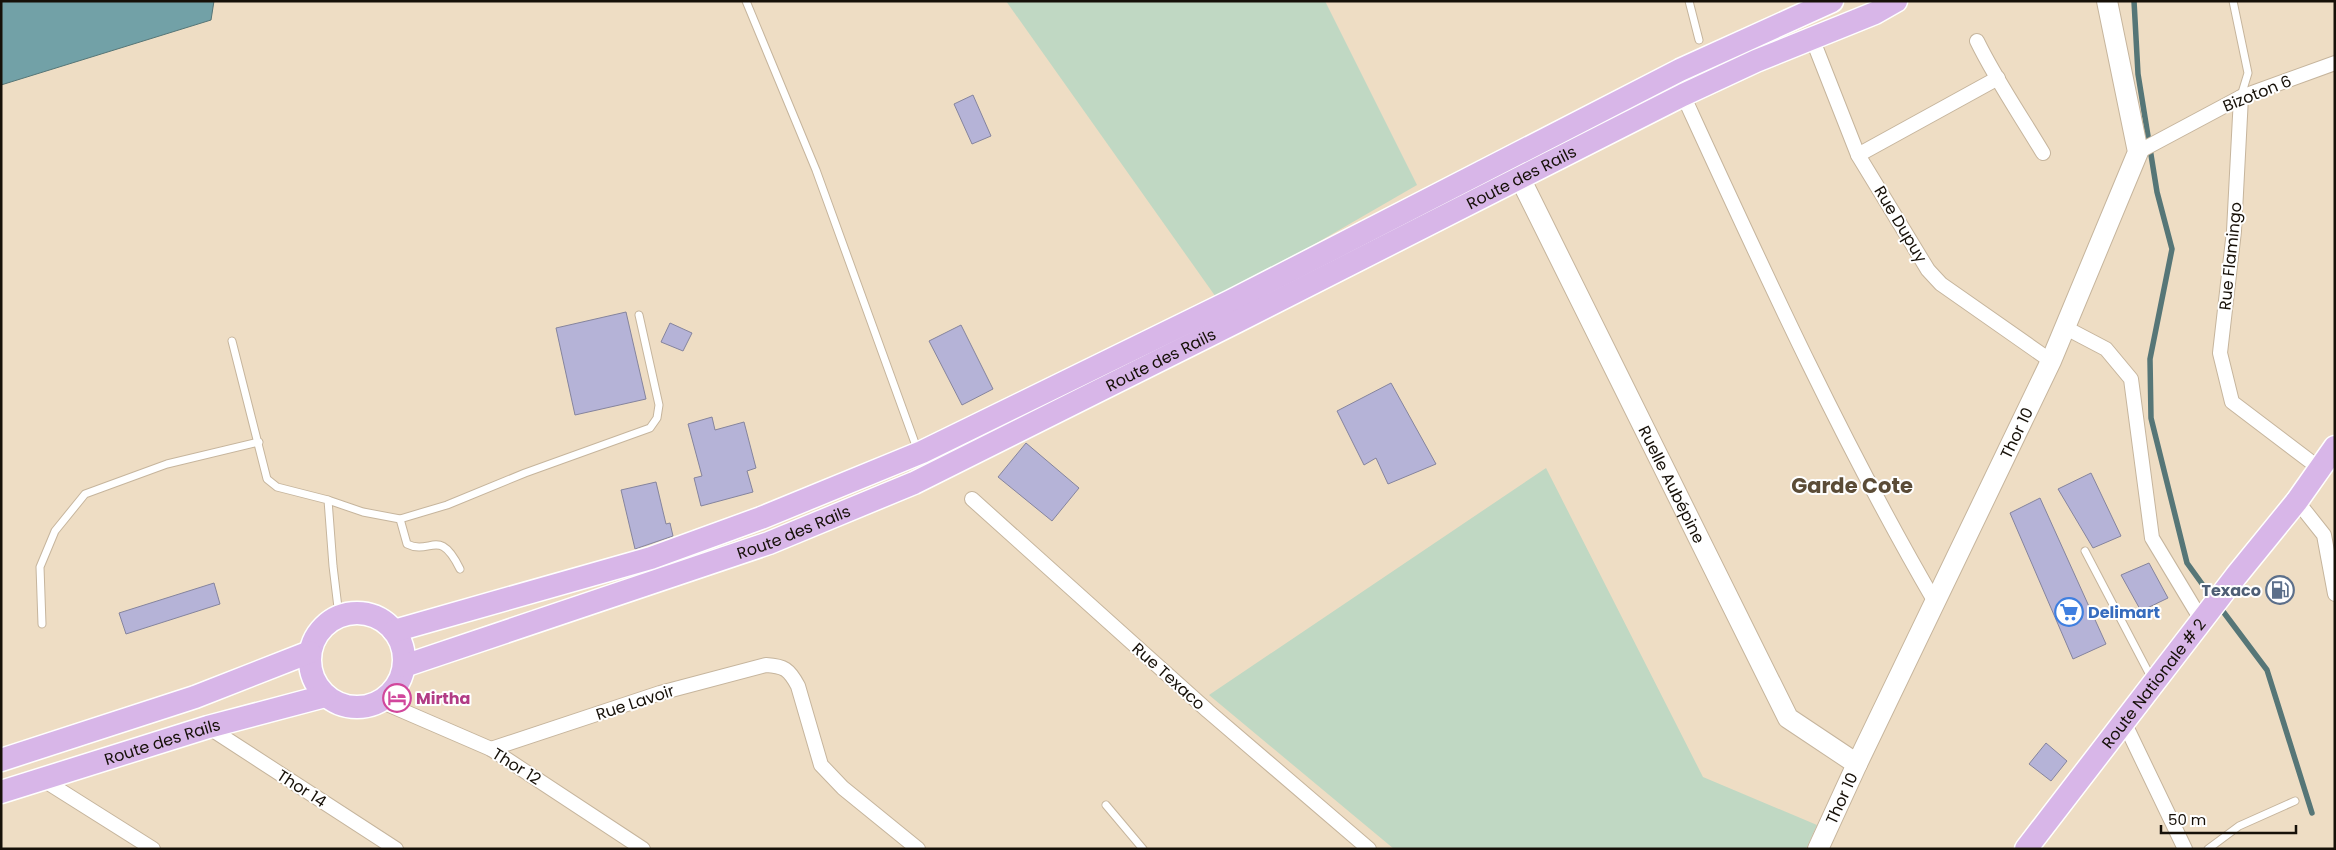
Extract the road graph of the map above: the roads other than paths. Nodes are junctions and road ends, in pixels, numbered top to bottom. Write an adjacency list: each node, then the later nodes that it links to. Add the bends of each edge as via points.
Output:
1 (746, 1): 23 (lane, via 816,170)
2 (1689, 1): 8 (lane)
3 (1832, 1): 38 (main road, Route des Rails, via 1680,70 1231,301 922,452 761,518 650,558)
4 (1896, 1): 7 (main road, Route des Rails, via 1875,13)
5 (2107, 1): 14 (street)
6 (2233, 1): 13 (lane, Rue Flamingo, via 2248,73)
7 (1812, 38): 12 (main road, Route des Rails); 16 (street, Rue Dupuy)
8 (1699, 40)
9 (1977, 41): 11 (street)
10 (2335, 62): 13 (street, Bizoton 6)
11 (1998, 78): 15 (street); 16 (street)
12 (1683, 95): 17 (main road, Route des Rails); 34 (street, via 1783,313 1898,538)
13 (2241, 98): 14 (street, Bizoton 6); 25 (street, Rue Flamingo, via 2234,231 2220,353 2232,402)
14 (2138, 152): 19 (street, Thor 10)
15 (2043, 153)
16 (1858, 155): 21 (street, Rue Dupuy, via 1934,278)
17 (1520, 178): 40 (main road, Route des Rails, via 914,483 769,544); 48 (street, Ruelle Aubépine, via 1788,718)
18 (638, 314): 29 (lane, via 659,405 657,418 650,428 525,472 447,505)
19 (2066, 328): 21 (street, Thor 10); 36 (street, via 2106,349 2131,379 2152,538)
20 (232, 341): 22 (lane)
21 (2051, 361): 34 (street, Thor 10)
22 (259, 442): 27 (lane, via 267,479 277,488); 37 (lane, via 167,464 85,494 55,532 40,567)
23 (916, 443)
24 (2335, 447): 25 (main road, Route Nationale # 2)
25 (2318, 468): 28 (main road, Route Nationale # 2)
26 (972, 499): 58 (street, Rue Texaco, via 1208,711)
27 (328, 500): 29 (lane, via 370,514); 35 (lane)
28 (2297, 500): 30 (street); 36 (main road, Route Nationale # 2)
29 (400, 519): 32 (lane, via 407,544 412,547 438,544 452,552)
30 (2330, 548): 33 (street)
31 (2084, 551): 41 (lane)
32 (460, 568)
33 (2335, 594)
34 (1935, 602): 48 (street, Thor 10)
35 (339, 616): 38 (main road, via 369,614 383,620); 39 (main road, via 320,630)
36 (2202, 621): 41 (main road, Route Nationale # 2)
37 (42, 624)
38 (394, 631): 40 (main road, via 401,641)
39 (310, 652): 42 (main road, via 310,668 315,683); 47 (main road, Route des Rails, via 195,697)
40 (404, 666): 43 (main road, via 392,692)
41 (2154, 683): 44 (main road, Route Nationale # 2)
42 (325, 696): 43 (main road, via 338,704 352,707); 45 (main road, Route des Rails)
43 (380, 701): 46 (street, Thor 12)
44 (2124, 722): 60 (main road, Route Nationale # 2); 61 (street)
45 (208, 727): 49 (main road, Route des Rails); 54 (street, Thor 14)
46 (491, 749): 55 (street, Thor 12); 56 (street, Rue Lavoir, via 660,693 766,664 782,666 798,686 821,766)
47 (1, 760)
48 (1857, 764): 59 (street, Thor 10)
49 (42, 779): 50 (main road, Route des Rails); 53 (street)
50 (1, 792)
51 (2295, 801): 62 (lane, via 2239,826)
52 (1106, 805): 57 (lane)
53 (153, 849)
54 (396, 849)
55 (643, 849)
56 (918, 849)
57 (1143, 849)
58 (1369, 849)
59 (1818, 849)
60 (2026, 849)
61 (2185, 849)
62 (2208, 849)

